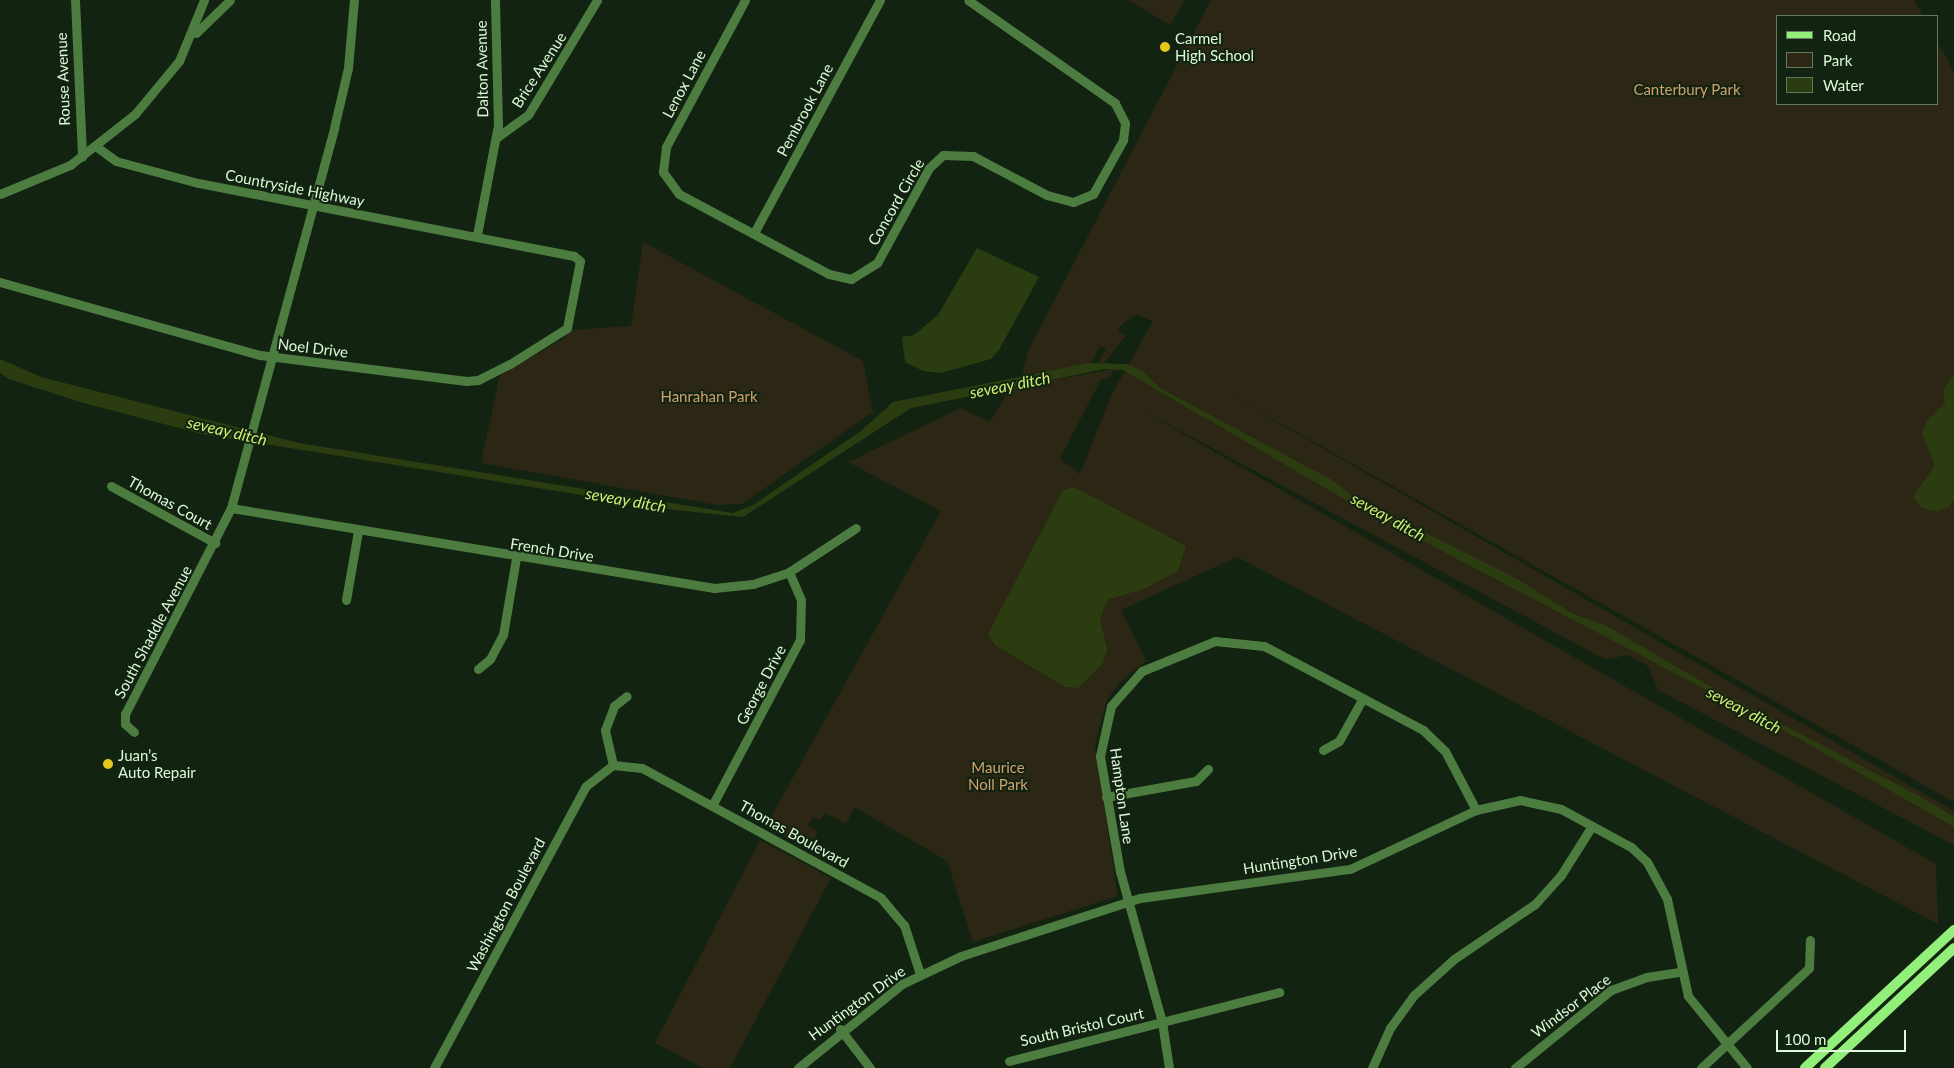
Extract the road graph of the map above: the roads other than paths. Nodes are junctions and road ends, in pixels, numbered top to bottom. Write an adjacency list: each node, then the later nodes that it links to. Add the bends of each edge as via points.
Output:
1 (75, 0): 13 (street, Rouse Avenue)
2 (204, 0): 10 (street)
3 (230, 0): 10 (street)
4 (354, 0): 16 (street, South Shaddle Avenue, via 348,68)
5 (495, 0): 11 (street, Dalton Avenue)
6 (597, 0): 11 (street, Brice Avenue, via 528,115)
7 (745, 0): 14 (street, Lenox Lane, via 666,147 662,164)
8 (880, 0): 17 (street, Pembrook Lane)
9 (968, 0): 17 (street, Concord Circle, via 1120,109 1125,123 1123,140 1093,194 1073,202 1059,201 973,156 943,155 929,168 877,263 851,279 829,274)
10 (192, 37): 12 (street, via 151,98)
11 (496, 138): 18 (street)
12 (97, 147): 13 (street); 16 (street, Countryside Highway, via 110,158 142,169)
13 (82, 157): 15 (street)
14 (669, 184): 17 (street, Concord Circle)
15 (0, 194)
16 (314, 205): 18 (street, Countryside Highway); 21 (street, South Shaddle Avenue)
17 (754, 233)
18 (477, 235): 19 (street, Countryside Highway, via 574,256 580,261)
19 (577, 280): 21 (street, Noel Drive, via 565,332 478,380)
20 (0, 282): 21 (street, Noel Drive)
21 (273, 356): 23 (street, South Shaddle Avenue)
22 (110, 486): 26 (street, Thomas Court)
23 (231, 508): 25 (street, French Drive); 26 (street, South Shaddle Avenue)
24 (856, 528): 28 (street, French Drive)
25 (358, 531): 27 (street, French Drive); 29 (street)
26 (215, 543): 33 (street, South Shaddle Avenue, via 125,714 125,724)
27 (516, 558): 28 (street, French Drive, via 714,588 753,584); 30 (street, via 503,635 490,659)
28 (789, 572): 38 (street, George Drive, via 801,600 800,640)
29 (346, 600)
30 (478, 669)
31 (627, 696): 35 (street, via 614,706 605,730)
32 (1363, 698): 34 (street, via 1339,741); 37 (street, Hampton Lane, via 1264,646 1232,640 1202,645 1142,671 1116,696 1105,718 1100,747); 39 (street, Hampton Lane, via 1438,742)
33 (134, 732)
34 (1323, 750)
35 (614, 765): 38 (street, Thomas Boulevard, via 642,768); 52 (street, Washington Boulevard, via 586,786)
36 (1208, 769): 37 (street, via 1196,781)
37 (1106, 797): 41 (street, Hampton Lane)
38 (712, 804): 46 (street, Thomas Boulevard, via 881,898 904,925)
39 (1476, 810): 40 (street, Huntington Drive, via 1509,800 1535,801); 41 (street, Huntington Drive, via 1350,869)
40 (1592, 826): 45 (street, Huntington Drive, via 1631,847 1657,876 1667,899); 56 (street, via 1561,875 1535,904 1451,961 1400,1012)
41 (1127, 902): 46 (street, Huntington Drive); 48 (street, Hampton Lane)
42 (1954, 930): 60 (main road)
43 (1810, 940): 50 (street, via 1809,968)
44 (1954, 948): 61 (main road)
45 (1680, 972): 50 (street, Huntington Drive, via 1696,1010); 57 (street, Windsor Place, via 1647,976 1611,990)
46 (920, 974): 49 (street, Huntington Drive)
47 (1279, 992): 48 (street, South Bristol Court)
48 (1162, 1022): 51 (street, South Bristol Court); 55 (street, Hampton Lane)
49 (840, 1029): 53 (street, Huntington Drive); 54 (street)
50 (1726, 1045): 58 (street); 59 (street, Huntington Drive)
51 (1009, 1061)
52 (434, 1068)
53 (798, 1068)
54 (870, 1068)
55 (1169, 1068)
56 (1372, 1068)
57 (1515, 1068)
58 (1701, 1068)
59 (1747, 1068)
60 (1804, 1068)
61 (1825, 1068)

